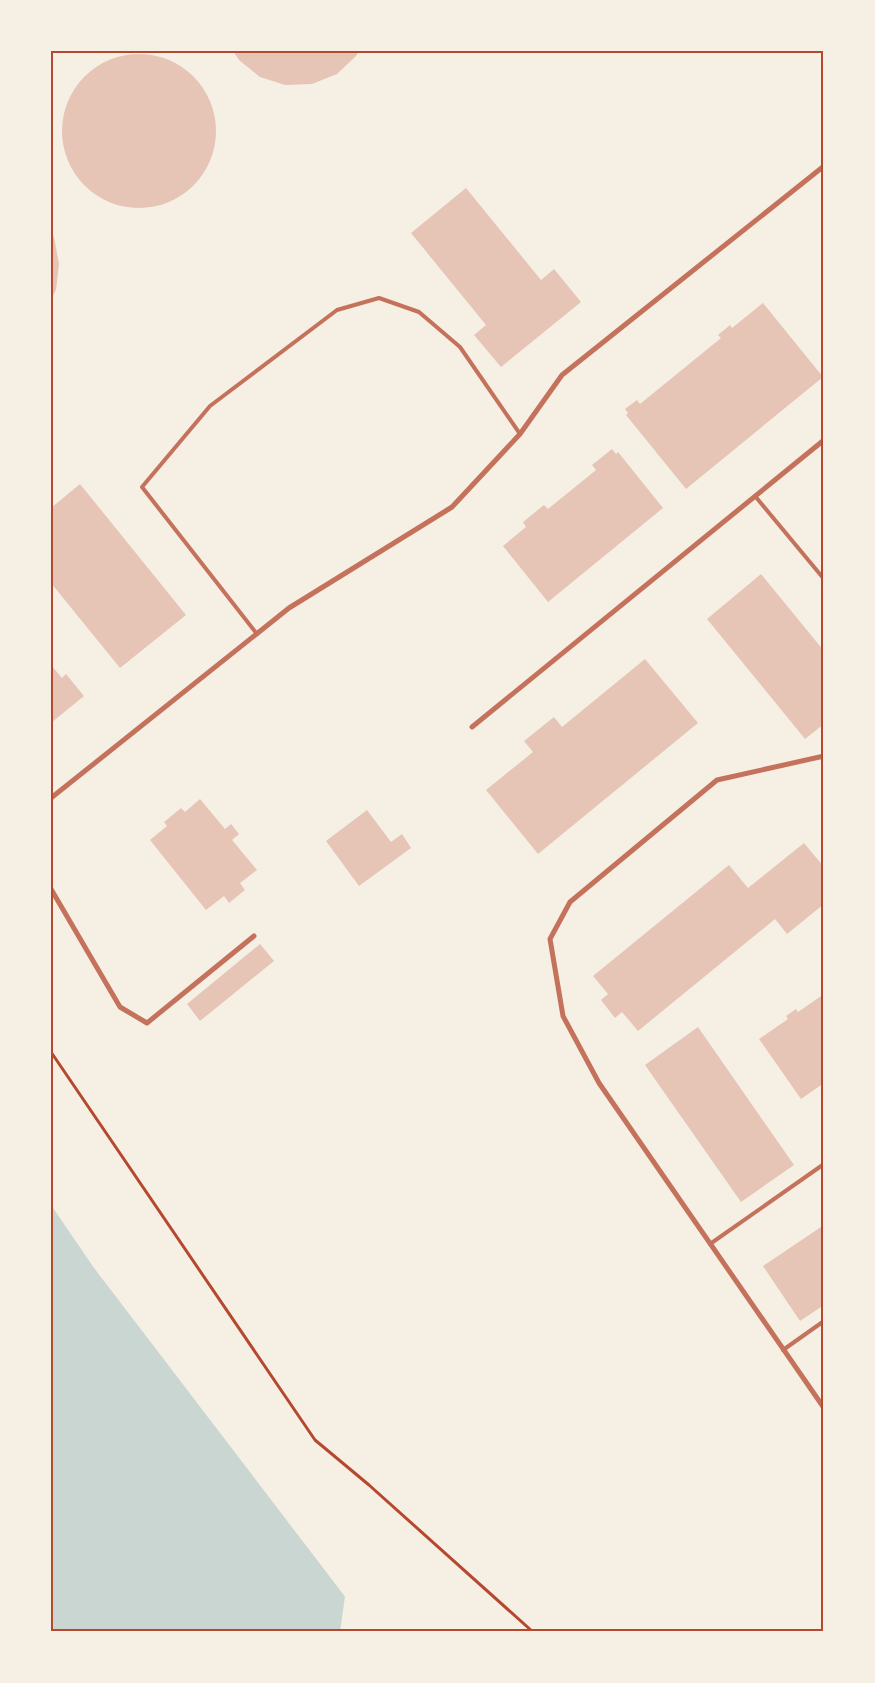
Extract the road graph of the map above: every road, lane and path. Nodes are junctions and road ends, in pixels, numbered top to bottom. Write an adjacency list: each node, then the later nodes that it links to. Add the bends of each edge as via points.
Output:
1 (824, 166): 2 (street, via 562,375)
2 (520, 434): 6 (street, via 452,507 289,608); 6 (lane, via 460,347 419,312 379,298 337,310 210,406 142,487)
3 (824, 440): 4 (street)
4 (755, 496): 5 (lane); 7 (street)
5 (824, 579)
6 (257, 634): 9 (street)
7 (472, 727)
8 (824, 756): 14 (street, via 717,780 570,902 550,939 563,1016 599,1083)
9 (51, 798)
10 (51, 889): 11 (street, via 120,1007 147,1024)
11 (254, 936)
12 (51, 1052): 18 (path, via 315,1440)
13 (824, 1164): 14 (lane)
14 (710, 1244): 16 (street)
15 (824, 1321): 16 (lane)
16 (783, 1350): 17 (street)
17 (824, 1408)
18 (533, 1632)

